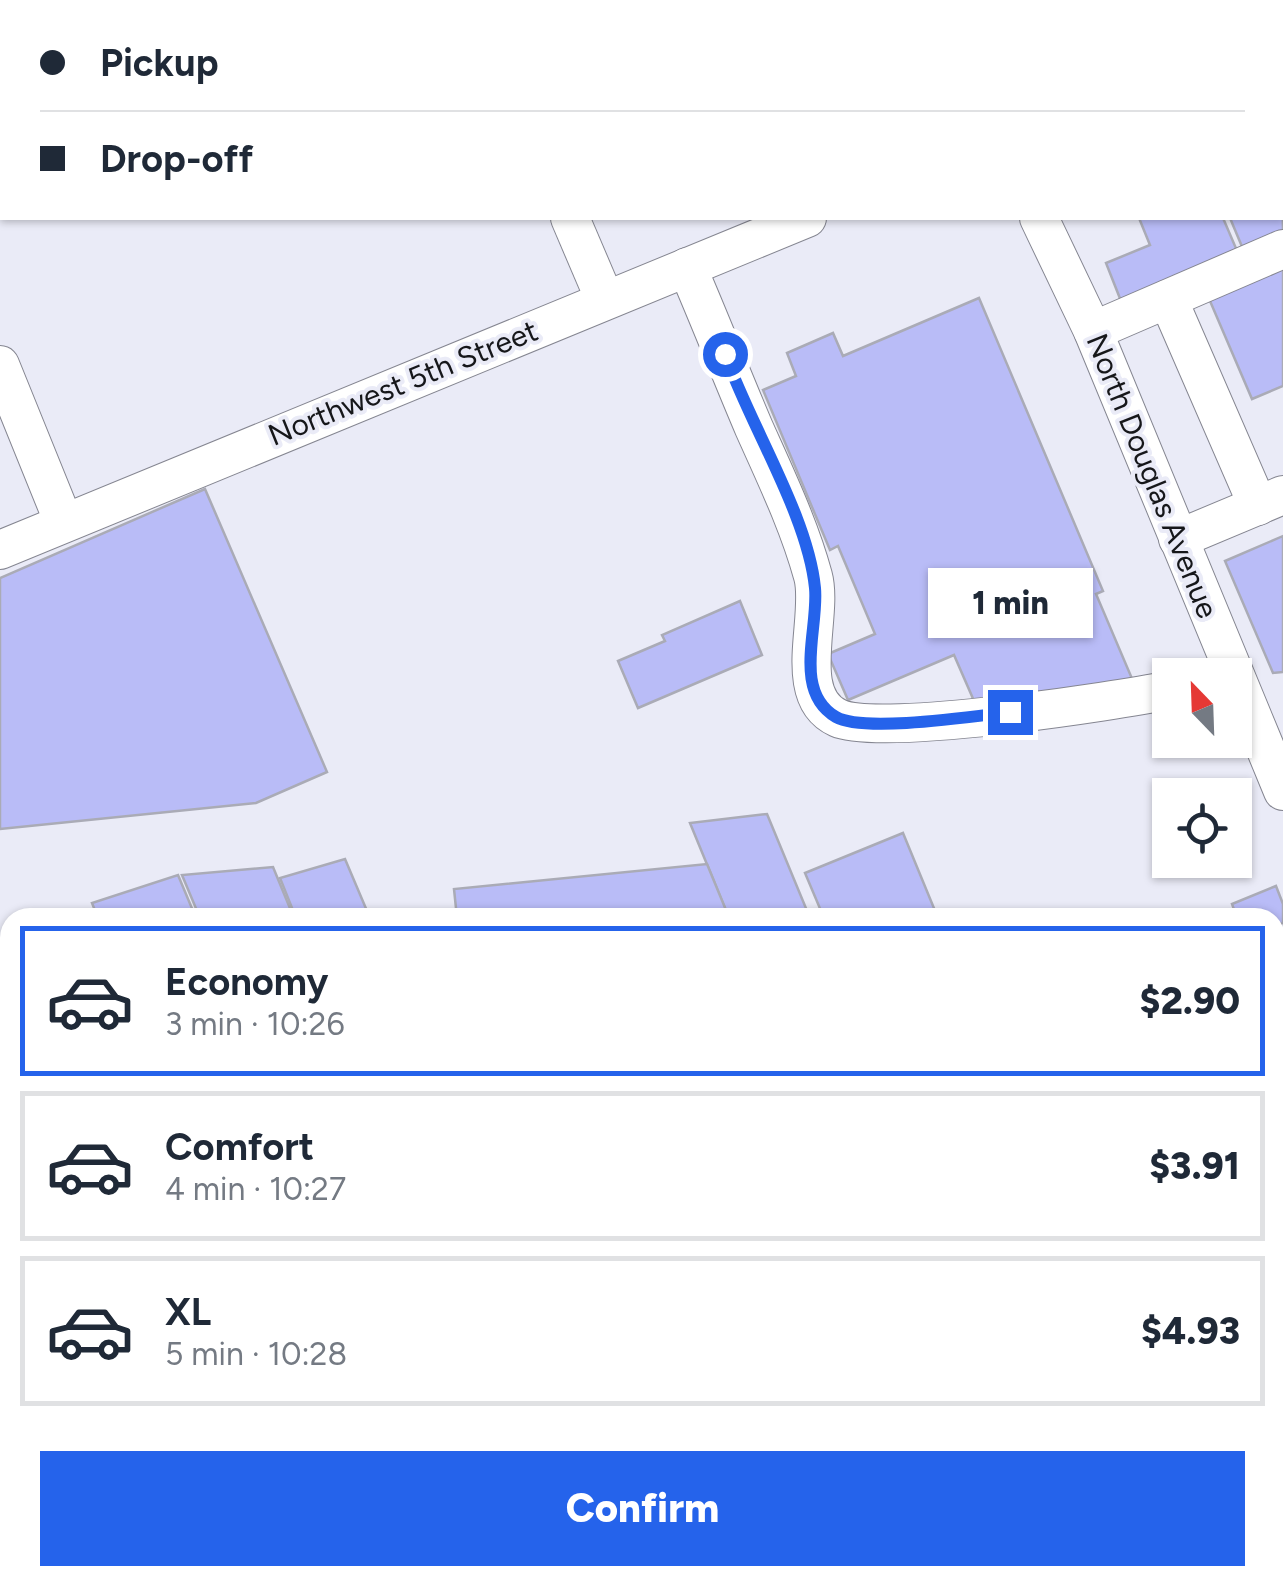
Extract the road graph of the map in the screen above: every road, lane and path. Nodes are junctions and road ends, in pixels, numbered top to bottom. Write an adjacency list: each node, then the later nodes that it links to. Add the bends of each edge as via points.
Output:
1 (571, 220): 7 (street)
2 (802, 220): 5 (street, Northwest 5th Street)
3 (1040, 220): 8 (street, North Douglas Avenue)
4 (1283, 249): 6 (street)
5 (687, 266): 7 (street, Northwest 5th Street); 15 (street, via 800,532 815,583 809,675 826,709 839,719 910,722)
6 (1168, 299): 8 (street); 10 (street)
7 (605, 300): 11 (street, Northwest 5th Street)
8 (1093, 331): 12 (street, North Douglas Avenue)
9 (0, 365): 11 (street)
10 (1270, 501): 12 (street)
11 (64, 522): 13 (street, Northwest 5th Street)
12 (1178, 539): 14 (street, North Douglas Avenue)
13 (0, 550)
14 (1228, 658)
15 (1152, 694)
16 (1252, 716): 17 (street, North Douglas Avenue)
17 (1283, 791)

